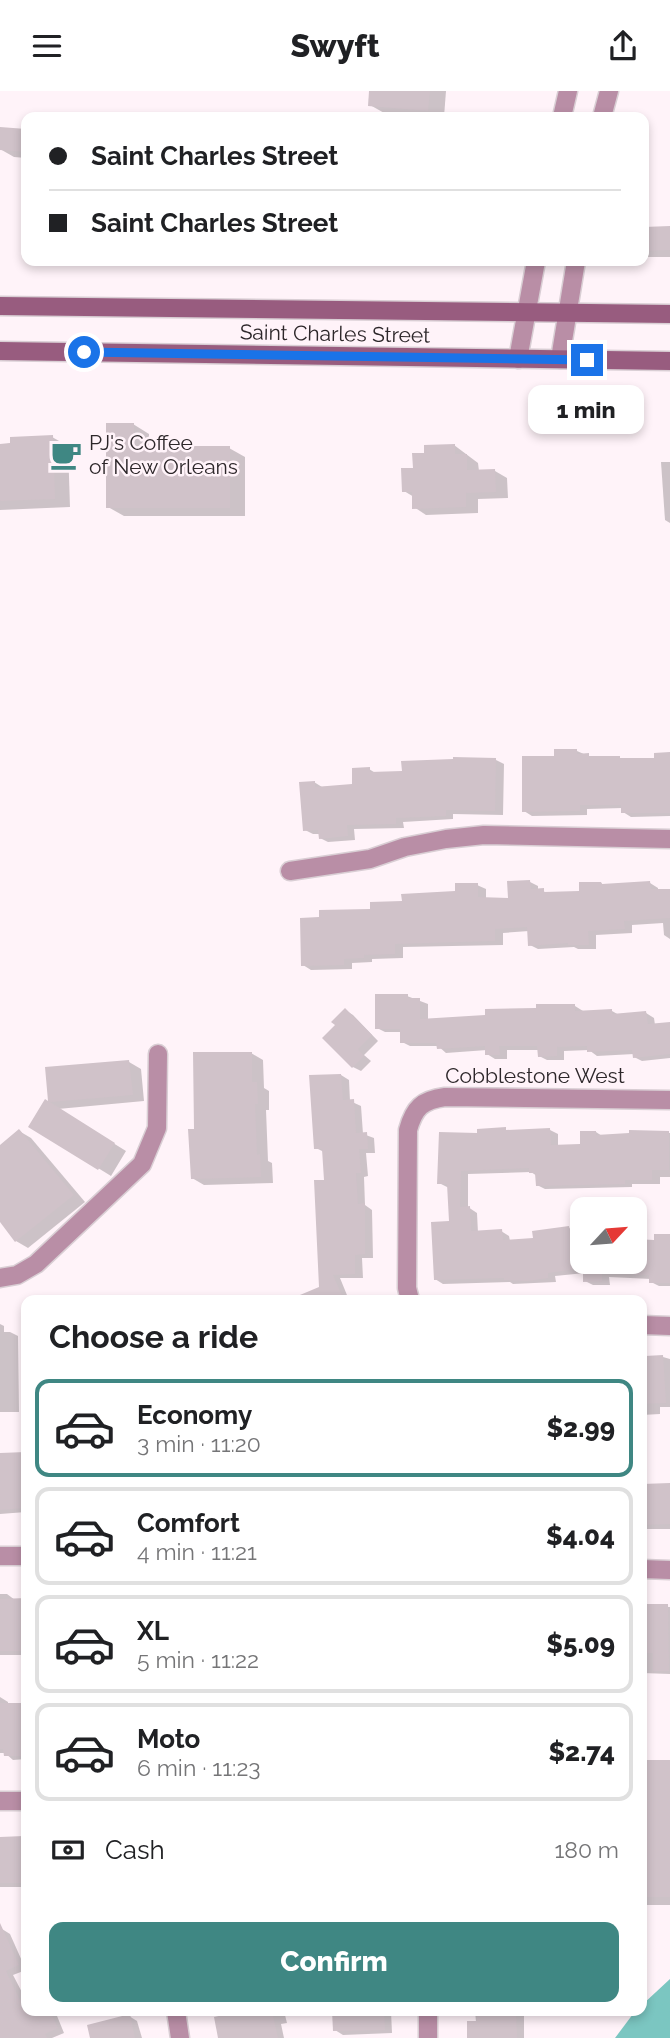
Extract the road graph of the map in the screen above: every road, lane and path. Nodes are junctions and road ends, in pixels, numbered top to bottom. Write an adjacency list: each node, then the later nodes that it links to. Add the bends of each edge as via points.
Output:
1 (568, 91): 3 (street)
2 (609, 91): 4 (street)
3 (563, 112)
4 (603, 112)
5 (535, 266): 8 (street)
6 (575, 266): 9 (street)
7 (0, 306): 8 (street, Saint Charles Street)
8 (526, 313): 9 (street, Saint Charles Street); 12 (street)
9 (566, 313): 10 (street, Saint Charles Street); 13 (street)
10 (670, 314)
11 (0, 352): 12 (street, Saint Charles Street)
12 (518, 359): 13 (street, Saint Charles Street)
13 (560, 359): 14 (street, Saint Charles Street)
14 (670, 361)
15 (670, 839): 16 (street, via 484,835)
16 (290, 871)
17 (158, 1054): 19 (street, via 157,1128 142,1164 36,1265)
18 (670, 1100): 20 (street, Cobblestone West, via 444,1097 420,1104 408,1130)
19 (0, 1278)
20 (409, 1295)
21 (647, 1325): 22 (street)
22 (670, 1326)
23 (0, 1556): 24 (street)
24 (21, 1556)
25 (647, 1569): 26 (street)
26 (670, 1570)
27 (0, 1801): 28 (street)
28 (21, 1801)
29 (177, 2016): 31 (street)
30 (428, 2016): 32 (street)
31 (180, 2038)
32 (428, 2038)

